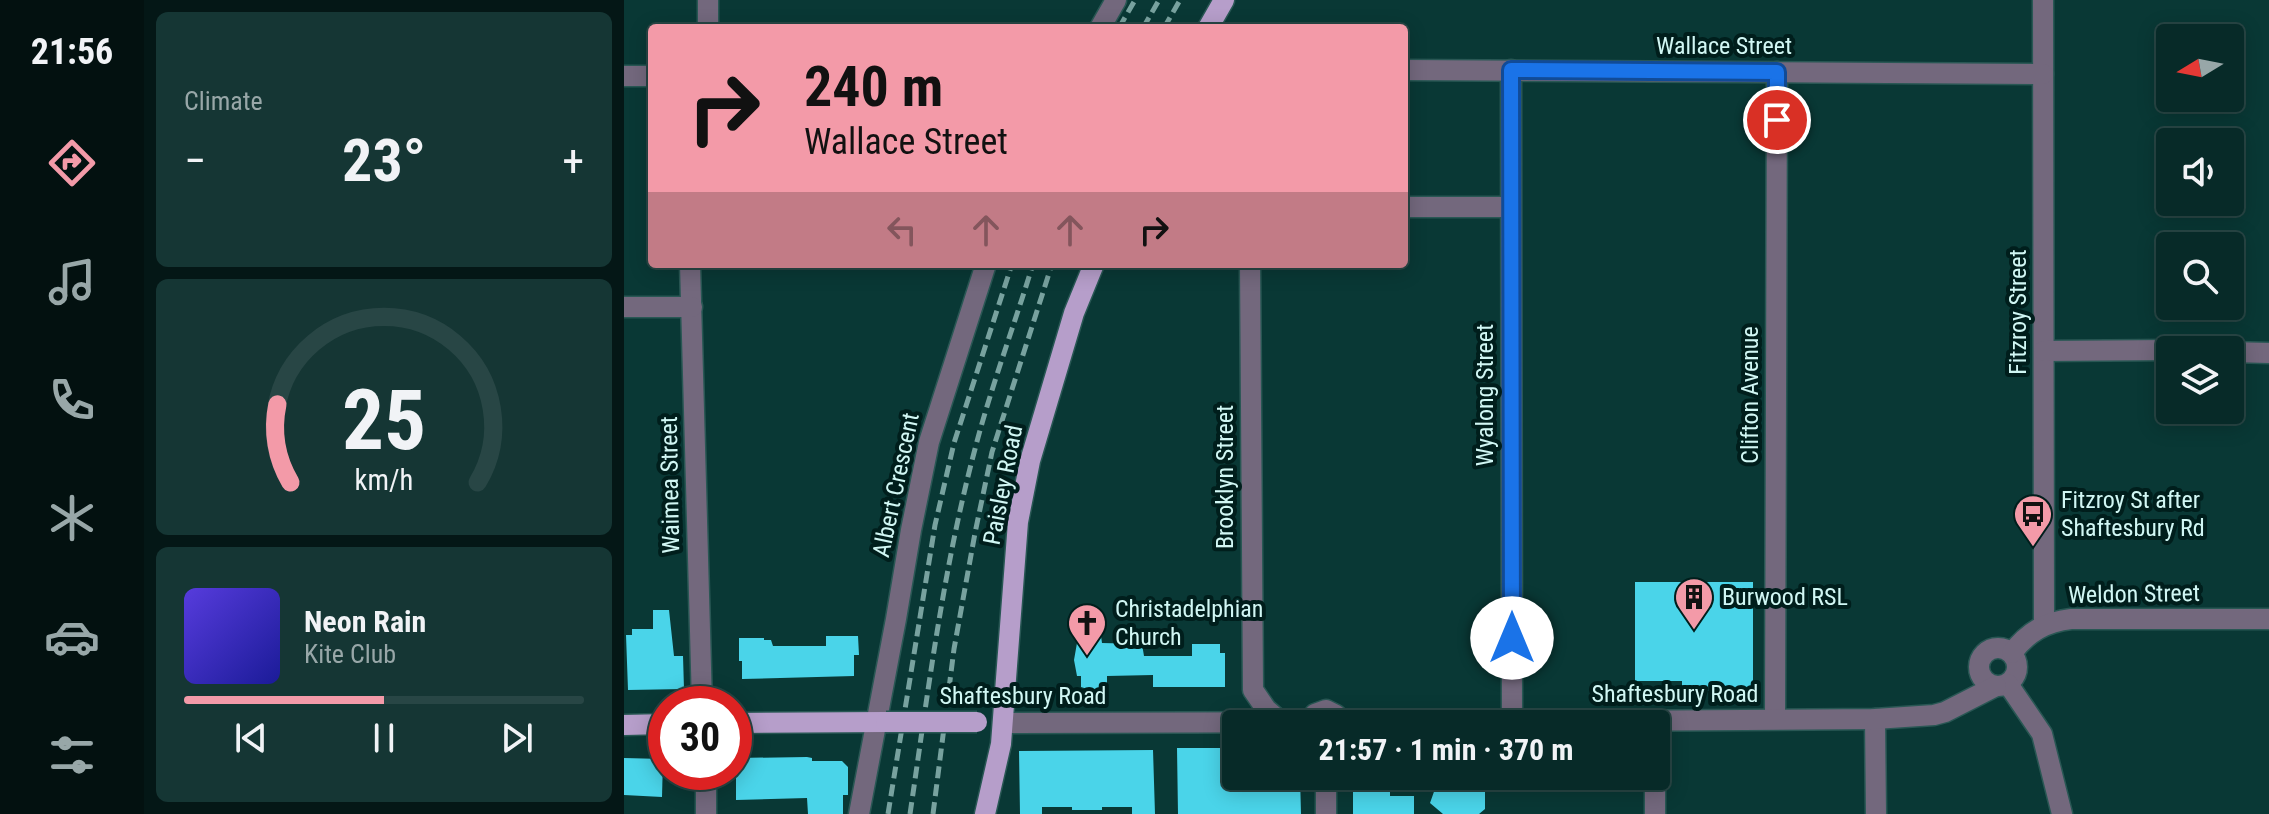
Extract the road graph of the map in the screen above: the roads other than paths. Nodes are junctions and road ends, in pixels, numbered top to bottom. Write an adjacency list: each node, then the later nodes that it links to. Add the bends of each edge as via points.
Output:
1 (708, 0): 5 (street)
2 (1116, 0): 6 (street)
3 (1224, 0): 7 (main road)
4 (2043, 0): 11 (street, Fitzroy Street)
5 (708, 24)
6 (1102, 24)
7 (1210, 24)
8 (1408, 70): 9 (street, Wallace Street)
9 (1511, 70): 10 (street, Wallace Street); 15 (street, Wyalong Street)
10 (1777, 72): 11 (street, Wallace Street); 36 (street, Clifton Avenue)
11 (2043, 74): 23 (street, Fitzroy Street)
12 (624, 76): 13 (street)
13 (648, 76)
14 (1408, 207): 15 (street)
15 (1510, 207): 34 (street, Wyalong Street)
16 (690, 268): 21 (street, Waimea Street)
17 (985, 268): 38 (street, Albert Crescent, via 929,442)
18 (1092, 268): 42 (main road, Paisley Road, via 1074,313 1027,476 1018,522)
19 (1250, 268): 32 (street, Brooklyn Street)
20 (624, 307): 21 (street)
21 (692, 307): 31 (street, Waimea Street)
22 (2156, 350): 23 (street)
23 (2044, 351): 27 (street, Fitzroy Street)
24 (2244, 352): 25 (street)
25 (2269, 353)
26 (2269, 619): 27 (street, Weldon Street, via 2083,617)
27 (2044, 625): 28 (street, Weldon Street)
28 (2012, 653): 29 (street, via 1989,650); 30 (street, via 2018,670)
29 (1979, 671): 30 (street, via 1985,681); 35 (street, Shaftesbury Road, via 1964,689)
30 (2002, 685): 35 (street, Shaftesbury Road, via 1945,712); 54 (street, via 2042,734)
31 (702, 686)
32 (1253, 690): 33 (street); 39 (street)
33 (1267, 710)
34 (1512, 710)
35 (1914, 715): 37 (street, Shaftesbury Road)
36 (1775, 719): 37 (street, Shaftesbury Road); 40 (street, Shaftesbury Road)
37 (1875, 719): 53 (street)
38 (882, 722): 41 (main road, Shaftesbury Road); 42 (main road, Shaftesbury Road, bridge); 49 (street, Albert Crescent)
39 (1220, 722): 42 (street, Shaftesbury Road)
40 (1670, 722)
41 (752, 723)
42 (1003, 723): 50 (main road, Paisley Road)
43 (648, 724): 44 (main road)
44 (624, 725)
45 (706, 790): 48 (street)
46 (1326, 790): 51 (street)
47 (1655, 790): 52 (street)
48 (706, 814)
49 (859, 814)
50 (985, 814)
51 (1326, 814)
52 (1655, 814)
53 (1876, 814)
54 (2062, 814)

